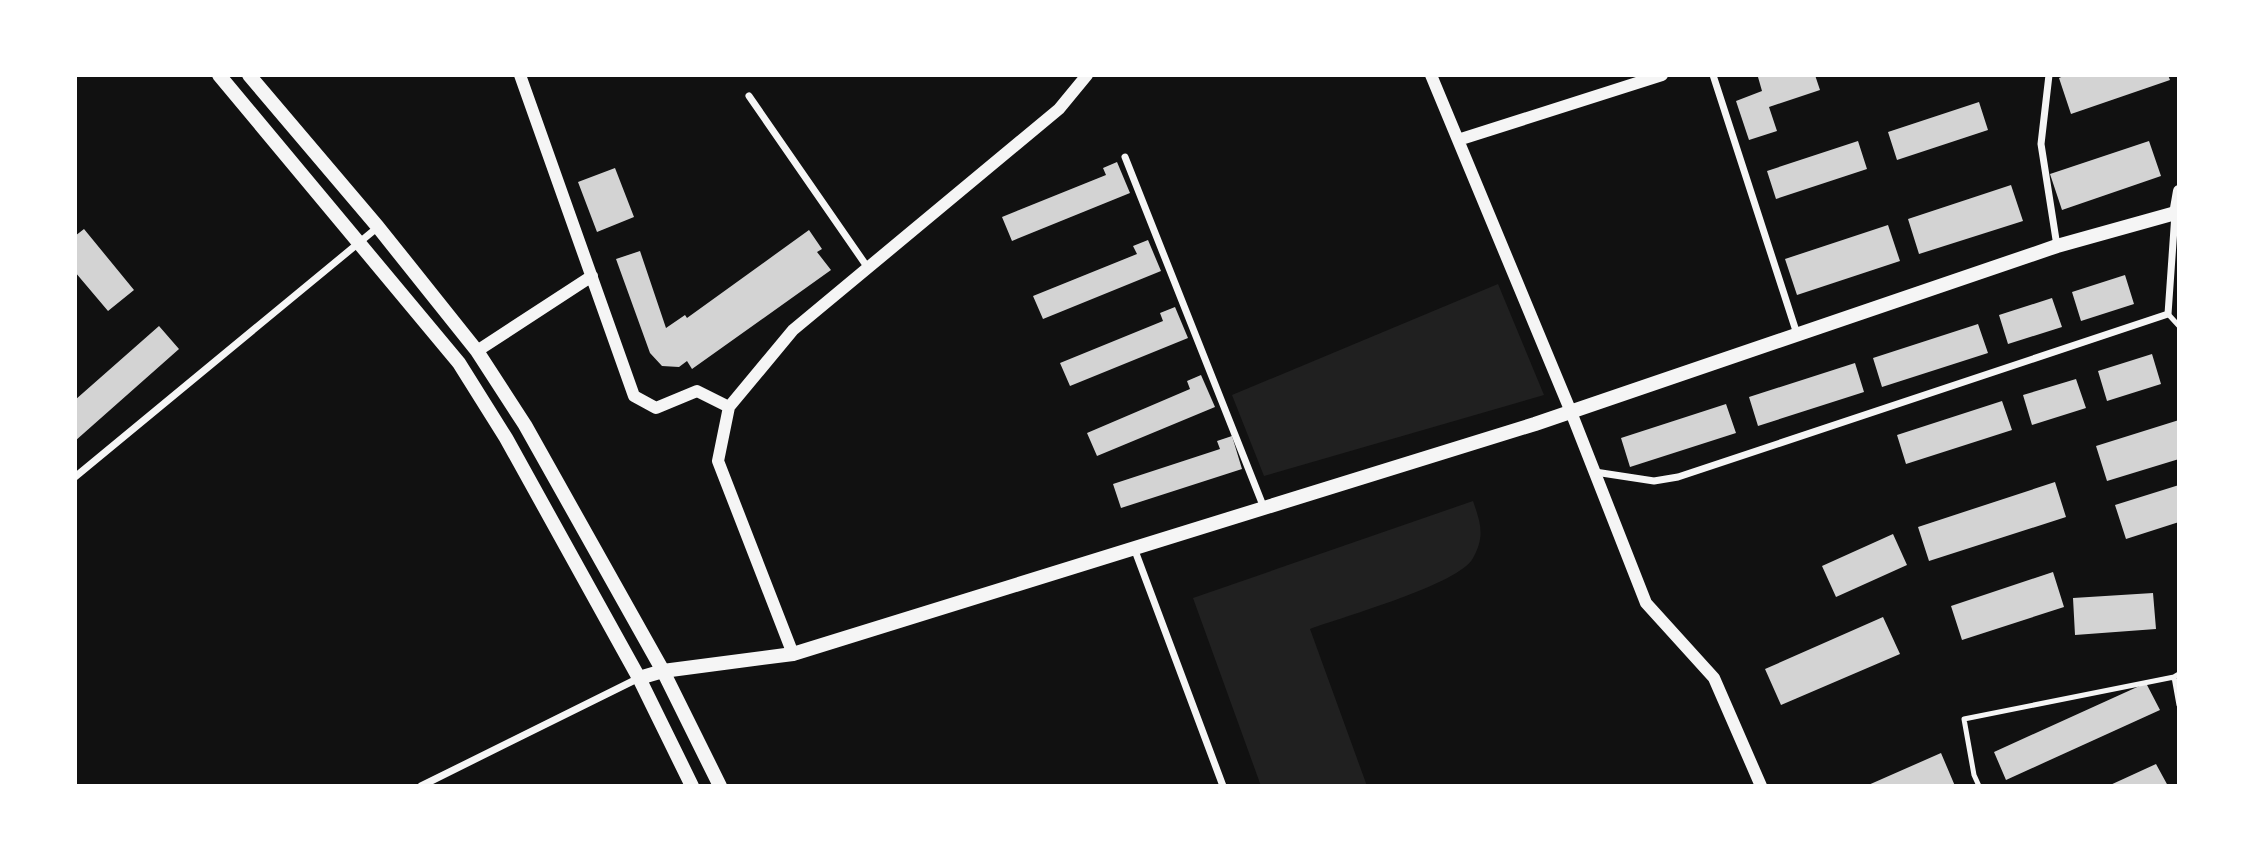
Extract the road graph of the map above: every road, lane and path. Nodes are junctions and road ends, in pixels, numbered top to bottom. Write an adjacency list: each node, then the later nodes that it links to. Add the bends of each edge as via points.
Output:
1 (219, 75): 15 (main road)
2 (249, 75): 14 (main road)
3 (520, 75): 18 (street)
4 (1087, 75): 17 (street, via 1059,109)
5 (1431, 75): 10 (street)
6 (1662, 75): 10 (street)
7 (1713, 75): 21 (street)
8 (2049, 75): 16 (street, via 2041,144)
9 (748, 96): 17 (street)
10 (1458, 140): 24 (street)
11 (1125, 157): 27 (street)
12 (2179, 191): 13 (street)
13 (2177, 213): 16 (main road); 19 (street)
14 (378, 227): 15 (street); 22 (main road)
15 (359, 242): 26 (street); 32 (main road, via 459,363 506,438)
16 (2057, 246): 21 (main road)
17 (868, 268): 23 (street, via 793,330)
18 (592, 276): 22 (street); 23 (street, via 634,396 656,408 698,391)
19 (2168, 314): 20 (lane); 25 (street, via 1678,477 1654,481)
20 (2179, 326)
21 (1797, 334): 24 (main road)
22 (477, 351): 30 (main road, via 525,425)
23 (729, 407): 29 (street, via 718,461)
24 (1571, 412): 25 (street); 27 (main road)
25 (1594, 472): 38 (street, via 1646,603 1714,678)
26 (75, 477)
27 (1264, 508): 28 (main road)
28 (1135, 548): 29 (main road); 37 (street)
29 (793, 654): 30 (main road)
30 (663, 671): 32 (main road); 36 (main road)
31 (2176, 675): 33 (lane); 39 (lane, via 1964,719)
32 (639, 678): 34 (street); 35 (main road)
33 (2179, 705)
34 (421, 786)
35 (692, 786)
36 (720, 786)
37 (1223, 786)
38 (1761, 786)
39 (1979, 786)

